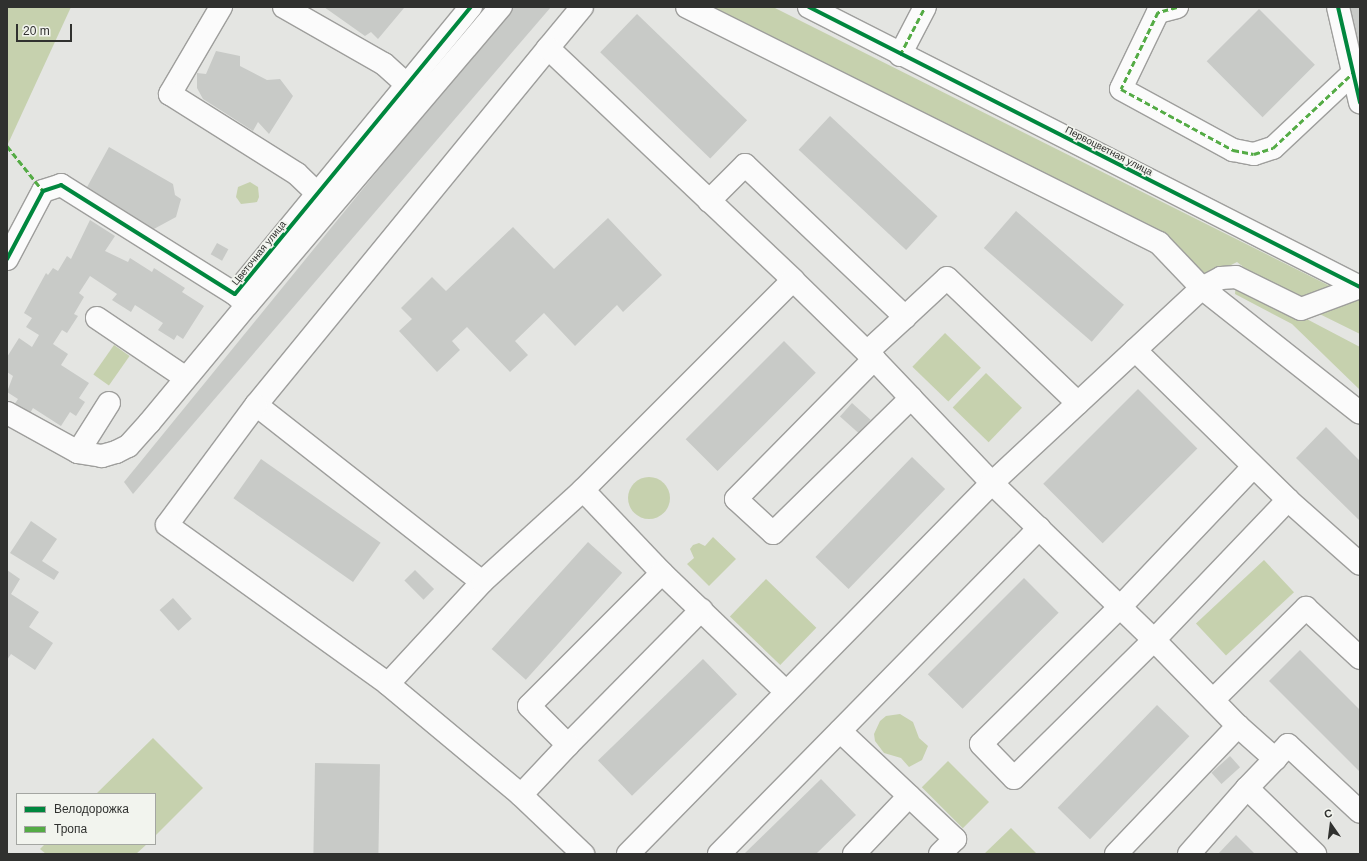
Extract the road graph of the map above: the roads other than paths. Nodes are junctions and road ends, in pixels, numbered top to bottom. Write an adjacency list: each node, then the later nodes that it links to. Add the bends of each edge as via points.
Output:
1 (221, 7): 16 (street, via 170,94 296,174)
2 (284, 7): 14 (street, via 384,64)
3 (471, 7): 14 (street, Цветочная улица)
4 (501, 7): 22 (street)
5 (582, 7): 11 (street)
6 (687, 7): 21 (street, via 1159,243)
7 (809, 7): 12 (street, Первоцветная улица)
8 (1177, 7): 13 (street, via 1158,12 1121,89 1233,150 1254,154 1273,148)
9 (1338, 7): 13 (street)
10 (921, 8): 12 (street)
11 (548, 48): 17 (street); 31 (street)
12 (900, 55): 20 (street, Первоцветная улица)
13 (1353, 73): 15 (street)
14 (406, 84): 16 (street, Цветочная улица)
15 (1360, 102)
16 (317, 193): 22 (street, Цветочная улица)
17 (709, 201): 19 (street); 23 (street, via 745,165)
18 (7, 259): 22 (street, Цветочная улица, via 43,191 61,185)
19 (792, 280): 26 (street); 37 (street)
20 (1360, 287): 21 (street, via 1300,309 1236,277 1221,278)
21 (1202, 288): 25 (street); 33 (street)
22 (241, 300): 27 (street)
23 (905, 317): 26 (street); 30 (street, via 946,278)
24 (97, 318): 27 (street)
25 (1135, 350): 30 (street); 35 (street)
26 (870, 356): 28 (street); 28 (street, via 736,499 773,533)
27 (186, 378): 34 (street, via 128,446 102,456)
28 (911, 398): 36 (street)
29 (109, 403): 34 (street)
30 (1078, 403): 36 (street)
31 (256, 405): 42 (street); 47 (street, via 166,525)
32 (7, 413): 34 (street)
33 (1360, 413)
34 (78, 452)
35 (1253, 467): 38 (street); 43 (street)
36 (992, 483): 39 (street); 48 (street)
37 (583, 490): 41 (street); 42 (street)
38 (1288, 500): 40 (street); 45 (street)
39 (1038, 528): 43 (street); 51 (street)
40 (1360, 564)
41 (662, 573): 44 (street); 52 (street, via 529,706)
42 (482, 582): 47 (street)
43 (1120, 607): 45 (street); 45 (street, via 981,744 1014,778)
44 (701, 610): 48 (street); 52 (street)
45 (1154, 640): 49 (street)
46 (1360, 658): 49 (street, via 1306,608)
47 (388, 684): 55 (street)
48 (786, 692): 59 (street)
49 (1213, 700): 50 (street)
50 (1238, 726): 53 (street); 63 (street)
51 (840, 731): 56 (street); 60 (street)
52 (568, 745): 55 (street)
53 (1275, 759): 54 (street); 57 (street, via 1288,745)
54 (1247, 788): 64 (street); 65 (street)
55 (521, 795): 58 (street)
56 (909, 796): 61 (street); 62 (street, via 955,839)
57 (1360, 812)
58 (583, 854)
59 (628, 854)
60 (719, 854)
61 (854, 854)
62 (940, 854)
63 (1116, 854)
64 (1189, 854)
65 (1315, 854)

